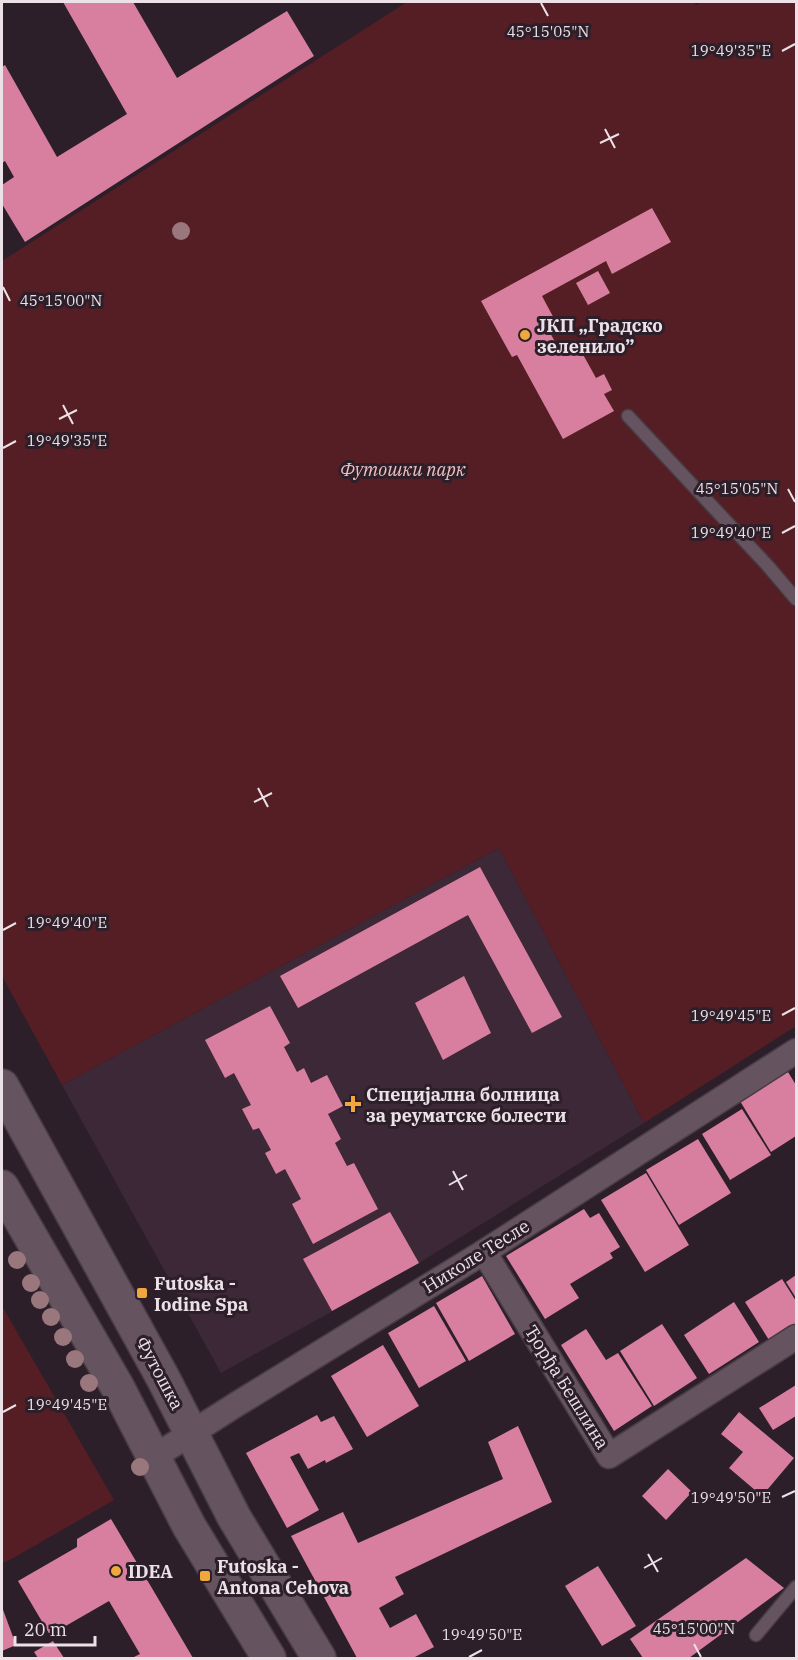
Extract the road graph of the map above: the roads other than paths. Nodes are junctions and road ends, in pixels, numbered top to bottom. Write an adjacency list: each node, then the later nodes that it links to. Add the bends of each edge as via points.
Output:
1 (628, 416): 2 (lane)
2 (796, 599)
3 (796, 1051): 6 (street, Николе Тесле)
4 (2, 1086): 8 (main road, Футошка, via 157,1365)
5 (2, 1186): 9 (main road)
6 (484, 1252): 7 (street, Ђорђа Бешлина, via 609,1456); 8 (street, Николе Тесле)
7 (796, 1337)
8 (191, 1434): 9 (street, Николе Тесле); 13 (main road, Футошка, via 234,1517)
9 (154, 1457): 12 (main road, via 189,1526)
10 (796, 1587): 11 (lane)
11 (756, 1635)
12 (268, 1658)
13 (320, 1659)

